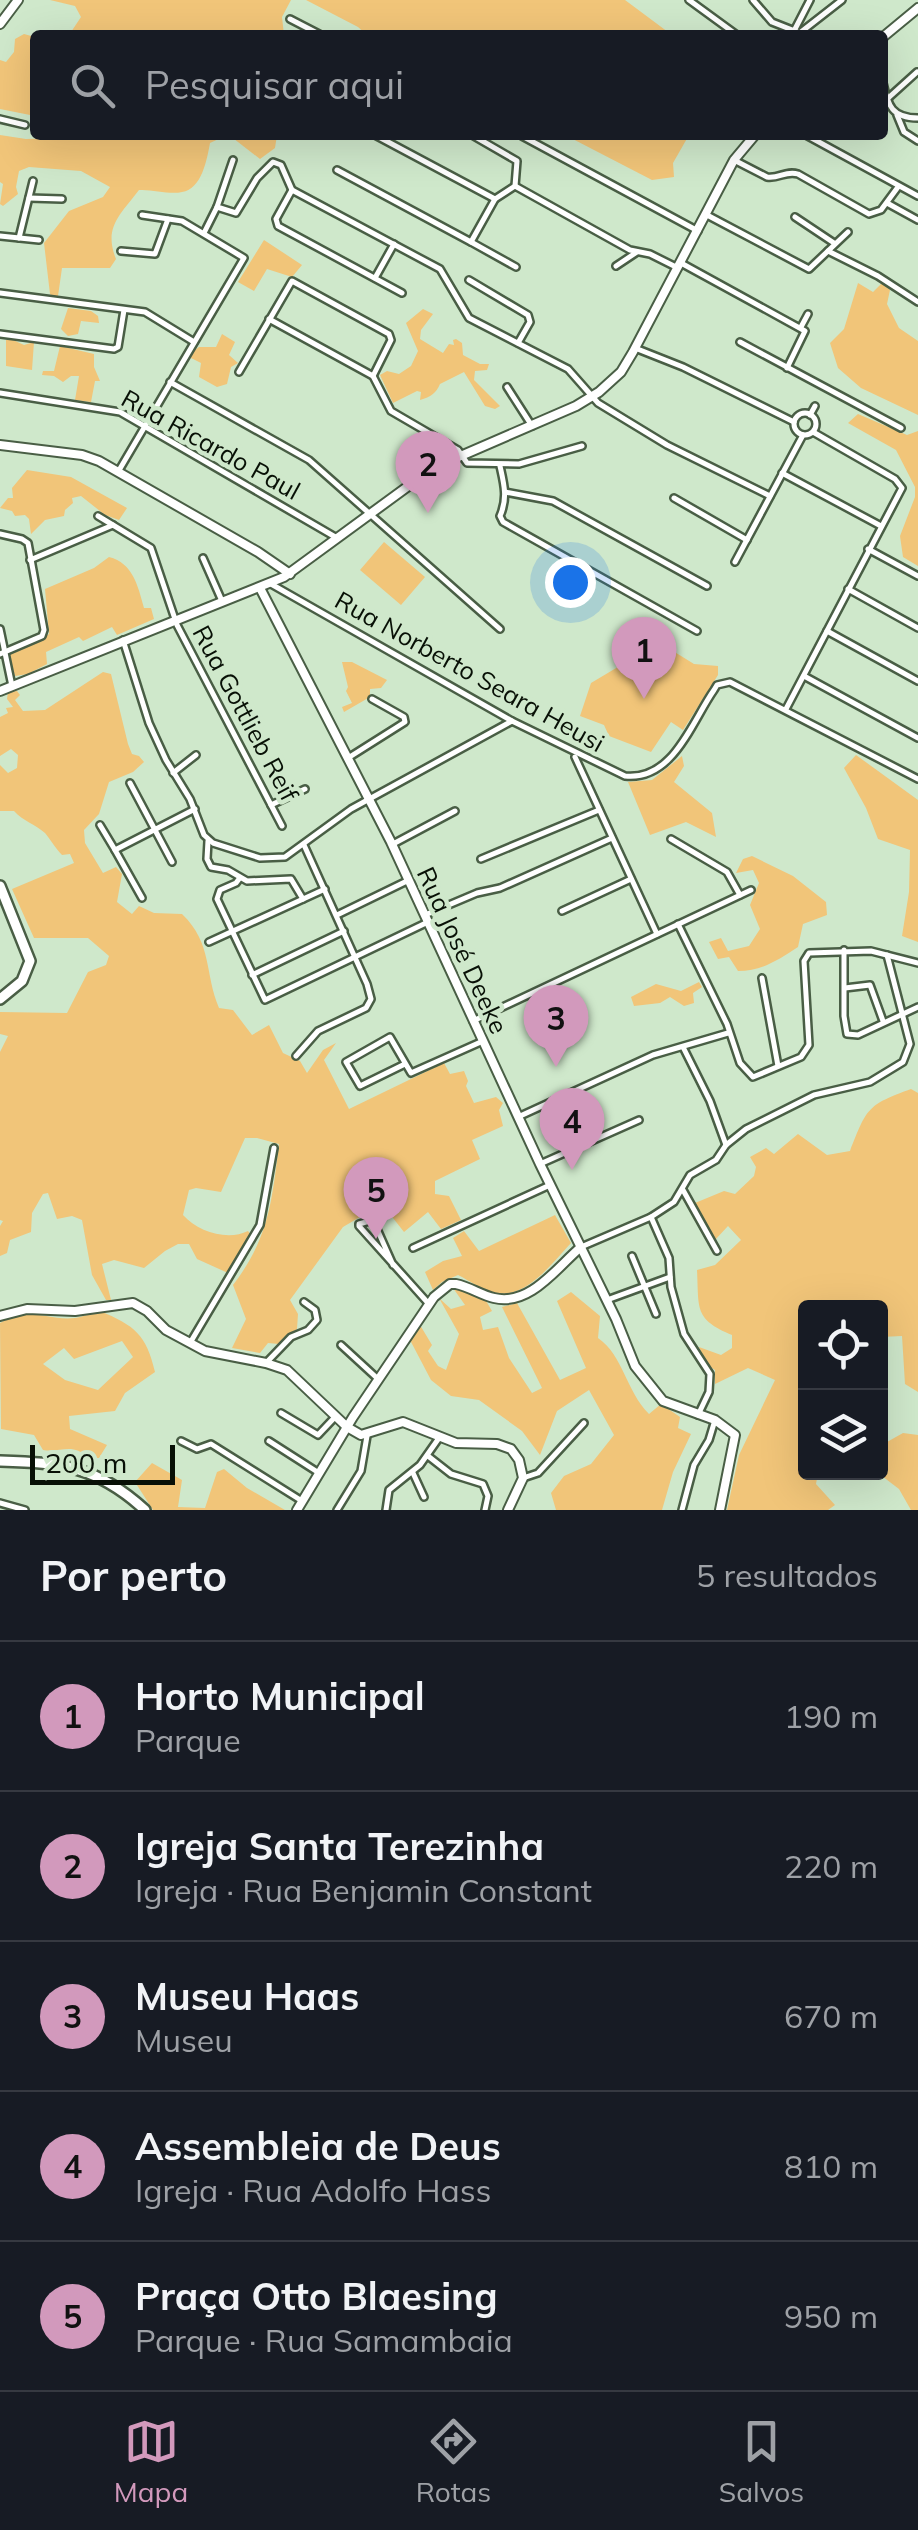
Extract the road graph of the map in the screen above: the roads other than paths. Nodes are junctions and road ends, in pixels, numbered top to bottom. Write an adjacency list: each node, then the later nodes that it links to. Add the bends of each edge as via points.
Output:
1 (18, 0): 8 (street)
2 (689, 0): 10 (street)
3 (810, 0): 12 (street)
4 (842, 0): 13 (street)
5 (754, 1): 11 (street, via 772,22)
6 (918, 8): 14 (street)
7 (290, 19): 9 (street)
8 (0, 24)
9 (312, 30)
10 (730, 30)
11 (792, 30)
12 (801, 30)
13 (804, 30)
14 (888, 32)
15 (917, 72): 16 (street)
16 (888, 101)
17 (888, 107): 18 (street)
18 (897, 116): 19 (street); 27 (street)
19 (918, 118)
20 (0, 119): 21 (street)
21 (24, 125)
22 (385, 140): 37 (street)
23 (481, 140): 32 (street, via 518,161)
24 (529, 140): 46 (street)
25 (750, 140): 29 (street)
26 (815, 140): 33 (street)
27 (918, 142)
28 (233, 160): 40 (street)
29 (734, 160): 39 (street, via 767,177 798,174 869,214); 42 (street)
30 (337, 170): 52 (street)
31 (33, 180): 36 (street)
32 (515, 186): 37 (street); 57 (street)
33 (898, 186): 35 (street); 39 (street)
34 (292, 190): 40 (street, via 284,168 273,162 236,213); 53 (street); 61 (street, via 278,226)
35 (918, 196)
36 (29, 198): 38 (street); 50 (street)
37 (495, 198): 52 (street)
38 (62, 199)
39 (886, 204): 45 (street)
40 (218, 207): 48 (street)
41 (142, 215): 44 (street)
42 (707, 215): 46 (street); 56 (street, via 809,269)
43 (794, 217): 54 (street)
44 (168, 218): 48 (street); 55 (street, via 156,254)
45 (918, 220)
46 (698, 231): 59 (street)
47 (848, 232): 54 (street)
48 (204, 233): 71 (street, via 244,258)
49 (0, 236): 50 (street)
50 (19, 238): 51 (street)
51 (39, 240)
52 (471, 242): 60 (street)
53 (394, 244): 61 (street); 73 (street, via 440,268 469,318)
54 (835, 244): 56 (street)
55 (121, 251)
56 (828, 251): 65 (street)
57 (638, 252): 58 (street); 59 (street)
58 (616, 266)
59 (680, 266): 69 (street); 74 (street)
60 (516, 267)
61 (375, 278): 64 (street)
62 (469, 280): 73 (street, via 530,318)
63 (0, 293): 66 (street)
64 (402, 293)
65 (918, 302)
66 (124, 309): 70 (street, via 114,349); 71 (street, via 145,312)
67 (808, 314): 69 (street)
68 (269, 319): 76 (street); 77 (street); 77 (street, via 292,280 389,334)
69 (801, 326): 75 (street, via 805,334)
70 (0, 334)
71 (194, 342): 78 (street)
72 (740, 342): 75 (street)
73 (518, 343): 81 (street, via 568,369)
74 (635, 348): 81 (street, via 621,372); 84 (street)
75 (787, 368): 87 (street)
76 (239, 372)
77 (373, 376): 92 (street, via 390,410)
78 (170, 382): 86 (street); 99 (street, via 297,451)
79 (507, 386): 85 (street)
80 (0, 393): 86 (street, Rua Ricardo Paul, via 110,408)
81 (593, 396): 85 (street); 97 (street, via 667,445)
82 (815, 406): 83 (street)
83 (810, 415): 84 (street); 88 (street)
84 (794, 422): 89 (street)
85 (532, 426): 92 (street)
86 (144, 427): 94 (street); 104 (street, Rua Ricardo Paul)
87 (901, 428)
88 (813, 432): 89 (street); 102 (street, via 900,483)
89 (802, 435): 95 (street)
90 (0, 445): 94 (street, via 82,455)
91 (582, 446): 93 (street)
92 (462, 455): 93 (street, via 471,464); 99 (street)
93 (500, 466): 96 (street)
94 (118, 472): 110 (street)
95 (782, 473): 97 (street); 102 (street)
96 (505, 492): 113 (street, via 553,502); 122 (street, via 503,522)
97 (770, 496): 105 (street)
98 (674, 498): 105 (street)
99 (367, 514): 104 (street); 121 (street)
100 (98, 516): 101 (street, Rua Gottlieb Reif)
101 (113, 525): 108 (street); 118 (street, Rua Gottlieb Reif, via 151,548)
102 (882, 526): 106 (street)
103 (0, 534): 108 (street, via 26,540)
104 (337, 538): 110 (street)
105 (748, 540): 109 (street)
106 (868, 549): 111 (street); 115 (street)
107 (203, 558): 117 (street)
108 (30, 560): 125 (street, via 44,634)
109 (736, 562)
110 (287, 576): 112 (street); 116 (street)
111 (918, 576)
112 (270, 584): 114 (street); 116 (street, Rua Norberto Seara Heusi)
113 (707, 586)
114 (260, 588): 117 (street); 136 (street, Rua José Deeke)
115 (848, 590): 119 (street); 123 (street)
116 (295, 597): 132 (street, Rua Norberto Seara Heusi)
117 (223, 602): 118 (street)
118 (176, 619): 124 (street); 142 (street, Rua Gottlieb Reif)
119 (918, 628)
120 (0, 629): 125 (street)
121 (500, 629)
122 (698, 631)
123 (827, 631): 126 (street); 127 (street)
124 (123, 640): 128 (street); 137 (street, via 149,723)
125 (2, 653): 128 (street)
126 (804, 676): 131 (street); 133 (street)
127 (918, 681)
128 (12, 686): 129 (street)
129 (0, 691)
130 (372, 699): 136 (street, via 406,722)
131 (786, 710): 134 (street, Rua Norberto Seara Heusi, via 725,682 651,774 625,776); 138 (street, Rua Norberto Seara Heusi)
132 (512, 722): 134 (street, Rua Norberto Seara Heusi); 141 (street)
133 (918, 738)
134 (574, 754): 145 (street)
135 (196, 755): 137 (street)
136 (348, 758): 141 (street, Rua José Deeke)
137 (174, 773): 143 (street)
138 (918, 779)
139 (130, 782): 148 (street)
140 (305, 789): 142 (street)
141 (370, 800): 152 (street, Rua José Deeke); 153 (street)
142 (271, 805): 147 (street, Rua Gottlieb Reif)
143 (194, 809): 148 (street); 151 (street)
144 (455, 810): 152 (street)
145 (599, 810): 149 (street); 155 (street)
146 (100, 825): 154 (street)
147 (282, 826)
148 (154, 830): 154 (street); 156 (street)
149 (612, 838): 158 (street); 168 (street)
150 (671, 839): 163 (street, via 727,872)
151 (208, 841): 153 (street, via 270,860); 157 (street, via 208,864)
152 (392, 844): 159 (street, Rua José Deeke)
153 (304, 845): 161 (street)
154 (114, 850): 164 (street)
155 (481, 859)
156 (172, 862)
157 (239, 879): 165 (street, via 291,879); 170 (street, via 217,894)
158 (630, 879): 166 (street); 172 (street)
159 (409, 880): 167 (street); 168 (street, Rua José Deeke)
160 (0, 886): 181 (main road, via 30,960 18,987)
161 (325, 889): 165 (street); 167 (street)
162 (750, 890): 163 (street)
163 (740, 895): 169 (street)
164 (142, 898)
165 (303, 899): 170 (street)
166 (562, 911)
167 (336, 915): 171 (street)
168 (426, 919): 176 (street); 184 (street, Rua José Deeke)
169 (678, 924): 172 (street); 186 (street)
170 (233, 931): 173 (street); 178 (street)
171 (344, 931): 176 (street); 178 (street)
172 (657, 934): 184 (street)
173 (209, 942)
174 (844, 950): 175 (street); 180 (street); 191 (street, via 805,957 809,1045 801,1057)
175 (887, 955): 177 (street); 183 (street)
176 (356, 956): 178 (street, via 264,1000); 189 (street, via 370,1005 318,1031)
177 (918, 963)
178 (252, 975)
179 (762, 978): 191 (street)
180 (845, 988): 185 (street, via 870,985); 185 (street, via 847,1034)
181 (0, 998)
182 (918, 1007): 183 (street)
183 (901, 1014): 185 (street); 194 (street, via 910,1044 903,1062 870,1082 799,1101)
184 (473, 1021): 187 (street, Rua José Deeke)
185 (883, 1021)
186 (729, 1032): 188 (street); 191 (street, via 753,1077)
187 (482, 1041): 190 (street, via 411,1073); 192 (street, Rua José Deeke)
188 (683, 1046): 192 (street); 194 (street)
189 (296, 1056)
190 (405, 1064): 190 (street, via 390,1037 346,1062 360,1086)
191 (778, 1066)
192 (518, 1117): 196 (street, Rua José Deeke)
193 (639, 1120): 196 (street)
194 (726, 1145): 198 (street, via 716,1160 690,1175)
195 (274, 1148): 212 (street, via 260,1225)
196 (540, 1164): 197 (street, Rua José Deeke)
197 (550, 1186): 200 (street, Rua José Deeke); 201 (street)
198 (684, 1190): 199 (street); 202 (street)
199 (651, 1217): 200 (street); 205 (street)
200 (581, 1246): 207 (street, Rua José Deeke); 209 (street, via 517,1297 496,1299 450,1284)
201 (412, 1248)
202 (716, 1251)
203 (632, 1256): 206 (street)
204 (393, 1265): 204 (street, via 373,1220 359,1224 358,1226); 209 (street)
205 (670, 1277): 206 (street); 217 (street, via 687,1342 710,1374)
206 (646, 1285): 207 (street); 210 (street)
207 (607, 1300): 217 (street, Rua José Deeke, via 648,1386 672,1407)
208 (304, 1302): 214 (street, via 317,1320)
209 (428, 1303): 215 (street)
210 (656, 1314)
211 (0, 1316): 212 (street, via 133,1303)
212 (190, 1343): 214 (street, via 212,1354)
213 (341, 1345): 215 (street)
214 (266, 1362): 218 (street, via 297,1378)
215 (378, 1379): 221 (street)
216 (281, 1413): 218 (street, via 318,1436)
217 (698, 1415): 219 (street, Rua José Deeke)
218 (336, 1416): 221 (street)
219 (715, 1420): 240 (street); 241 (street, via 736,1438)
220 (584, 1423): 230 (street, via 538,1473)
221 (347, 1427): 222 (street); 229 (street)
222 (367, 1436): 223 (street, via 403,1422); 236 (street, via 362,1471)
223 (439, 1438): 226 (street); 230 (street, via 511,1449)
224 (269, 1440): 229 (street)
225 (181, 1442): 233 (street, via 226,1451)
226 (428, 1456): 228 (street); 238 (street, via 451,1474 483,1484)
227 (0, 1461): 235 (main road, via 86,1471)
228 (412, 1472): 231 (street); 237 (street, via 389,1490)
229 (319, 1473): 233 (street)
230 (523, 1478): 239 (street)
231 (424, 1497)
232 (0, 1504): 234 (street)
233 (299, 1506)
234 (25, 1510)
235 (145, 1510)
236 (337, 1510)
237 (386, 1510)
238 (486, 1510)
239 (508, 1510)
240 (682, 1510)
241 (720, 1510)

